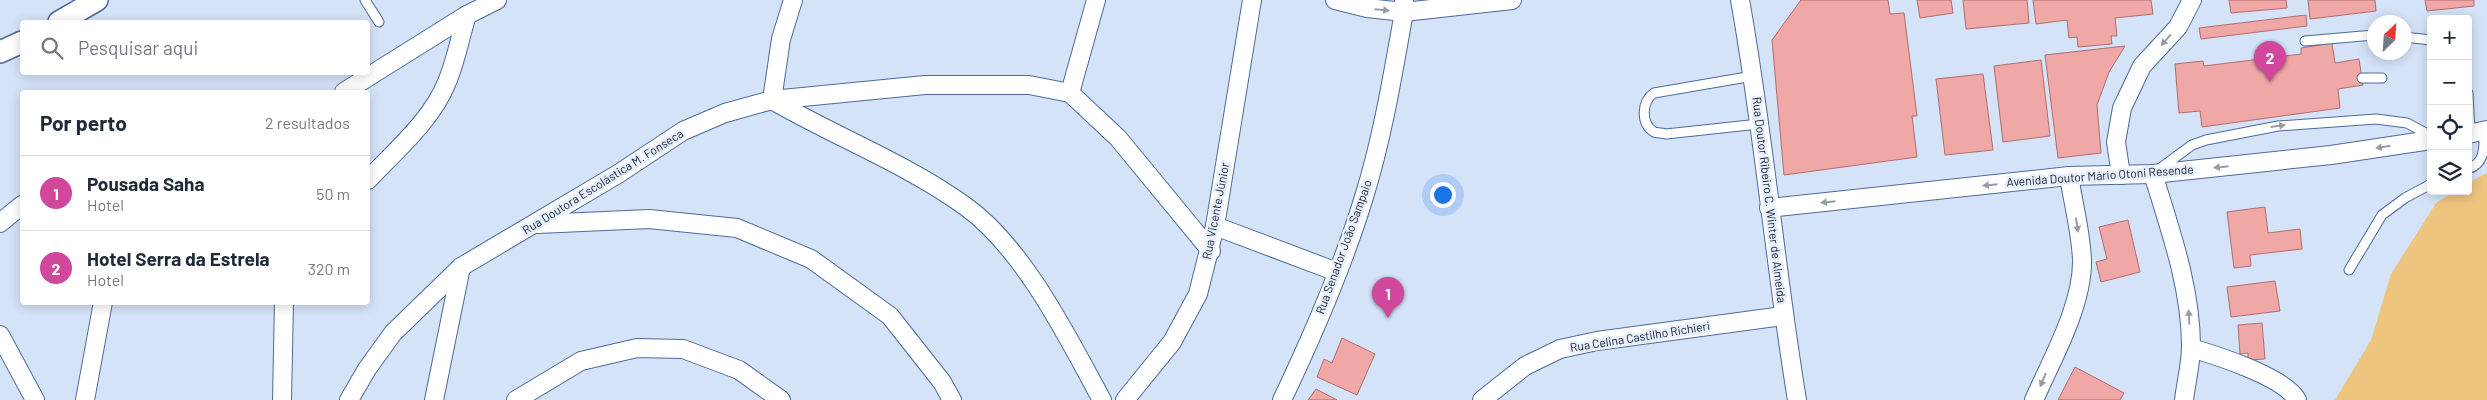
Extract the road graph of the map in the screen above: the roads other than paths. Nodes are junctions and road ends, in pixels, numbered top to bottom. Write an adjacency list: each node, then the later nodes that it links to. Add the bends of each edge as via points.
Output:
1 (97, 0): 13 (street)
2 (365, 0): 14 (lane)
3 (497, 0): 12 (street)
4 (793, 0): 26 (street, via 781,39)
5 (1096, 0): 25 (street)
6 (1252, 0): 42 (street, Rua Vicente Júnior)
7 (1335, 0): 11 (street, one-way to 11, via 1367,8)
8 (1512, 0): 11 (street)
9 (1740, 0): 21 (street, Rua Doutor Ribeiro C. Winter de Almeida)
10 (2192, 0): 34 (street, one-way to 34, via 2178,27 2142,66 2122,108 2116,142)
11 (1404, 6): 46 (street, Rua Senador João Sampaio, via 1380,140 1364,198)
12 (466, 15): 24 (street); 36 (street, via 447,82 437,102)
13 (62, 20)
14 (379, 22)
15 (2367, 36): 18 (lane)
16 (2412, 38): 17 (lane)
17 (2427, 40)
18 (2305, 41)
19 (20, 43): 20 (street)
20 (0, 52)
21 (1754, 76): 28 (street, Rua Doutor Ribeiro C. Winter de Almeida); 28 (lane, via 1654,93 1647,98 1643,108 1647,124 1655,132 1666,134)
22 (2362, 78): 23 (lane)
23 (2382, 78)
24 (347, 90)
25 (1070, 93): 26 (street, Rua Doutora Escolástica M. Fonseca, via 1029,85 924,85); 43 (street, via 1118,138)
26 (772, 100): 41 (street, Rua Doutora Escolástica M. Fonseca, via 725,113 684,131); 60 (street, via 910,170 967,207 1002,240 1048,303)
27 (2471, 105): 29 (lane)
28 (1759, 124): 39 (street, Rua Doutor Ribeiro C. Winter de Almeida)
29 (2478, 132): 32 (lane, via 2483,156)
30 (2427, 134): 33 (lane, one-way to 30, via 2192,145 2278,126 2376,119 2407,123)
31 (2427, 141): 33 (street, Avenida Doutor Mário Otoni Resende, one-way to 33, via 2331,155)
32 (2472, 168)
33 (2153, 174): 34 (street, Avenida Doutor Mário Otoni Resende); 51 (street, one-way to 33, via 2189,307)
34 (2121, 175): 35 (street, Avenida Doutor Mário Otoni Resende)
35 (2069, 176): 39 (street, Avenida Doutor Mário Otoni Resende, one-way to 39); 65 (street, one-way to 65, via 2082,259 2080,285 2070,318)
36 (370, 178)
37 (2427, 186): 45 (lane, via 2382,215)
38 (20, 207): 40 (street)
39 (1769, 208): 49 (street, Rua Doutor Ribeiro C. Winter de Almeida)
40 (0, 223)
41 (535, 224): 44 (street, Rua Doutora Escolástica M. Fonseca); 59 (street, via 649,219 737,228 811,259 890,316 942,382)
42 (1216, 226): 43 (street, Rua Vicente Júnior); 46 (street)
43 (1210, 251): 61 (street, Rua Vicente Júnior, via 1198,294 1172,342)
44 (461, 267): 55 (street, Rua Doutora Escolástica M. Fonseca, via 393,333); 56 (street)
45 (2349, 270)
46 (1337, 272): 62 (street, Rua Senador João Sampaio)
47 (102, 305): 53 (street)
48 (284, 305): 54 (street)
49 (1783, 316): 63 (street, Rua Celina Castilho Richieri, via 1560,349 1525,366); 64 (street, Rua Doutor Ribeiro C. Winter de Almeida)
50 (0, 335): 52 (street)
51 (2191, 348): 66 (street); 67 (street, via 2224,357 2272,380)
52 (35, 400)
53 (85, 400)
54 (282, 400)
55 (348, 400)
56 (434, 400)
57 (516, 400): 58 (street, via 581,361 637,348 683,349 739,370)
58 (781, 400)
59 (952, 400)
60 (1102, 400)
61 (1124, 400)
62 (1282, 400)
63 (1482, 400)
64 (1796, 400)
65 (2034, 400)
66 (2184, 400)
67 (2297, 400)

